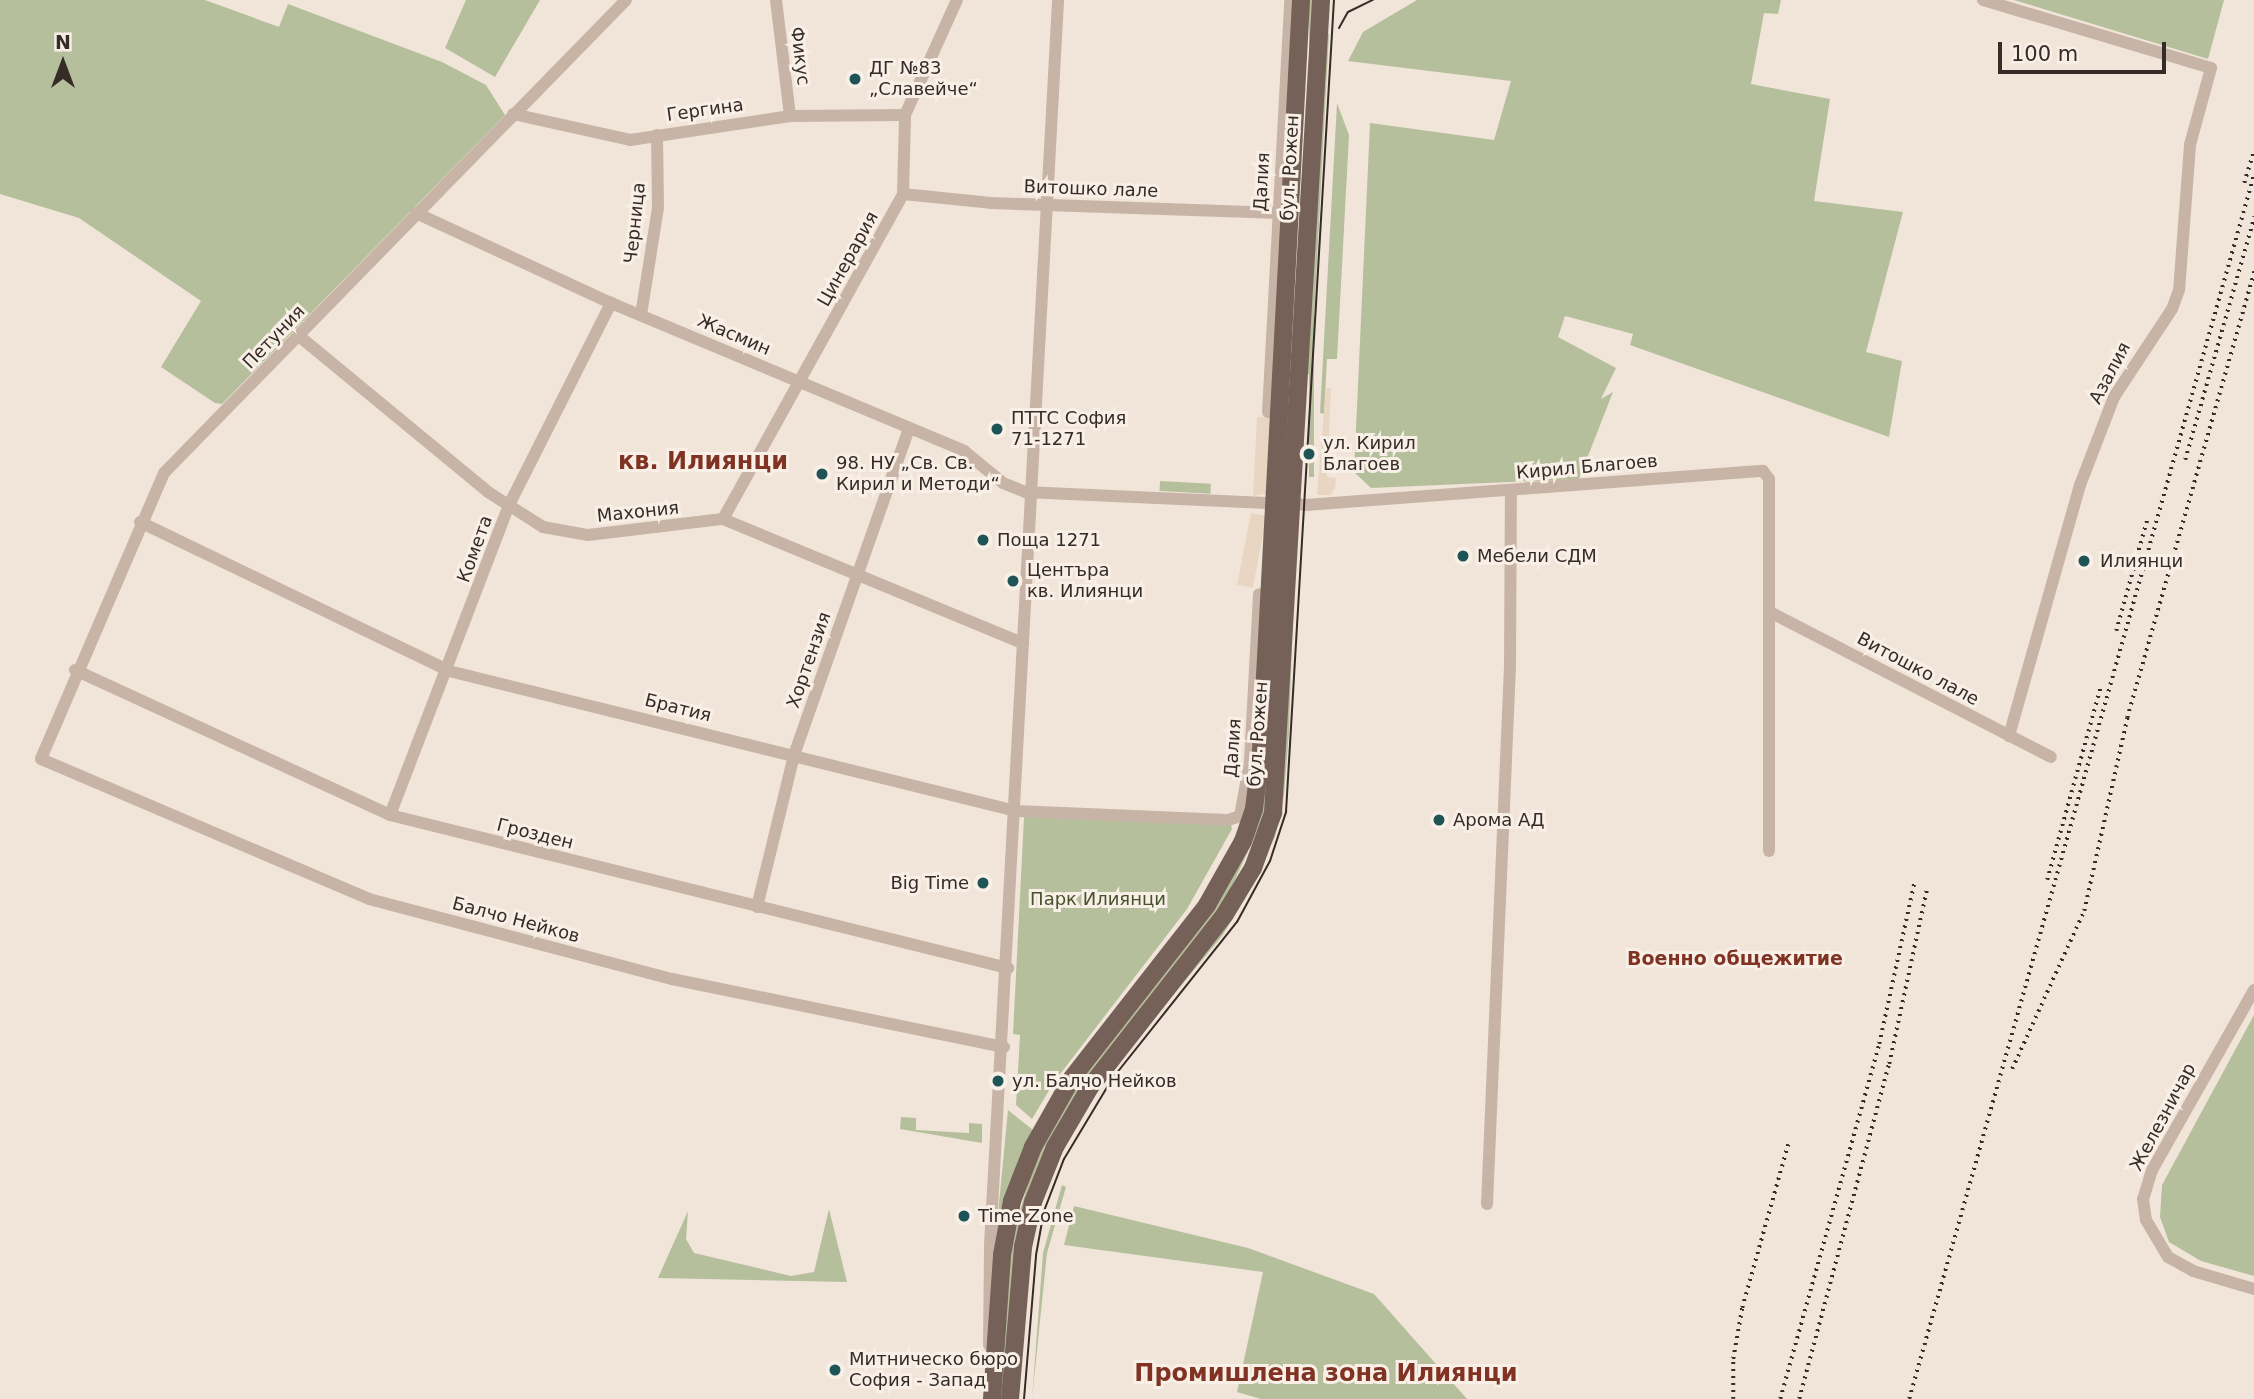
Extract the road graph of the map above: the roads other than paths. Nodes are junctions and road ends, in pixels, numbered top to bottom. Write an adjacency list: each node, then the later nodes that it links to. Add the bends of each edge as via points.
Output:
1 (626, 0): 9 (street, Петуния)
2 (776, 0): 11 (street, Фикус)
3 (957, 0): 10 (street, Цинерария)
4 (1058, 0): 14 (street, бул. Рожен)
5 (1290, 0): 16 (street, Далия)
6 (1301, 0): 20 (main road, бул. Рожен)
7 (1321, 0): 27 (main road, бул. Рожен)
8 (1983, 0): 38 (street, Азалия, via 2211,68 2190,145 2179,290 2172,309 2110,407 2080,485)
9 (513, 114): 12 (street, Гергина, via 617,139); 15 (street, Петуния)
10 (905, 115): 11 (street, Гергина); 13 (street, Цинерария)
11 (790, 116): 12 (street, Гергина)
12 (657, 135): 18 (street, Черница, via 658,208)
13 (903, 194): 14 (street, Витошко лале); 21 (street, Цинерария)
14 (1047, 205): 16 (street, Витошко лале); 25 (street, бул. Рожен)
15 (416, 213): 17 (street, Жасмин); 19 (street, Петуния)
16 (1278, 213): 20 (street, Далия)
17 (611, 303): 18 (street, Жасмин); 28 (street, Комета)
18 (641, 315): 21 (street, Жасмин)
19 (299, 336): 28 (street, Махония); 30 (street, Петуния, via 168,467)
20 (1276, 366): 22 (street, Далия); 26 (main road, бул. Рожен)
21 (800, 382): 23 (street, Жасмин); 29 (street, Цинерария)
22 (1268, 412)
23 (909, 429): 25 (street, Жасмин, via 964,452 1014,490); 31 (street, Хортензия)
24 (1511, 491): 27 (street, Кирил Благоев); 33 (street, Кирил Благоев, via 1763,471 1769,479); 50 (street, via 1510,667)
25 (1033, 493): 26 (street, Кирил Благоев); 35 (street, бул. Рожен)
26 (1274, 505): 27 (street, Кирил Благоев); 34 (main road, бул. Рожен)
27 (1292, 505): 53 (main road, бул. Рожен, via 1279,763 1268,829 1253,868 1225,915 1090,1087 1055,1147 1033,1202 1023,1247)
28 (508, 507): 29 (street, Махония, via 543,527 571,534); 37 (street, Комета)
29 (723, 519): 31 (street, Махония)
30 (140, 522): 36 (street, Петуния); 37 (street, Братия)
31 (857, 576): 35 (street, Махония); 39 (street, Хортензия)
32 (1259, 594): 34 (street, Далия)
33 (1770, 612): 38 (street, Витошко лале); 45 (street, Кирил Благоев)
34 (1262, 635): 44 (street, Далия, via 1251,761 1243,810); 52 (main road, бул. Рожен, via 1259,771 1251,821 1207,905 1072,1078 1033,1147 1012,1201 1002,1255)
35 (1023, 643): 42 (street, бул. Рожен)
36 (75, 670): 41 (street, Петуния); 43 (street, Грозден)
37 (449, 671): 39 (street, Братия); 43 (street, Комета)
38 (2009, 736): 40 (street, Витошко лале)
39 (794, 755): 42 (street, Братия); 46 (street, Хортензия)
40 (2051, 757)
41 (41, 759): 49 (street, Балчо Нейков, via 369,899 672,979)
42 (1016, 811): 44 (street, Братия); 47 (street, бул. Рожен)
43 (390, 815): 46 (street, Грозден)
44 (1237, 820)
45 (1769, 851)
46 (757, 907): 47 (street, Грозден)
47 (1008, 968): 49 (street, бул. Рожен)
48 (2254, 990): 51 (street, Железничар, via 2152,1170 2143,1199 2146,1220 2168,1257 2193,1271)
49 (1004, 1047): 52 (street, бул. Рожен, via 988,1292)
50 (1487, 1204)
51 (2254, 1289)
52 (992, 1398)
53 (1010, 1399)

